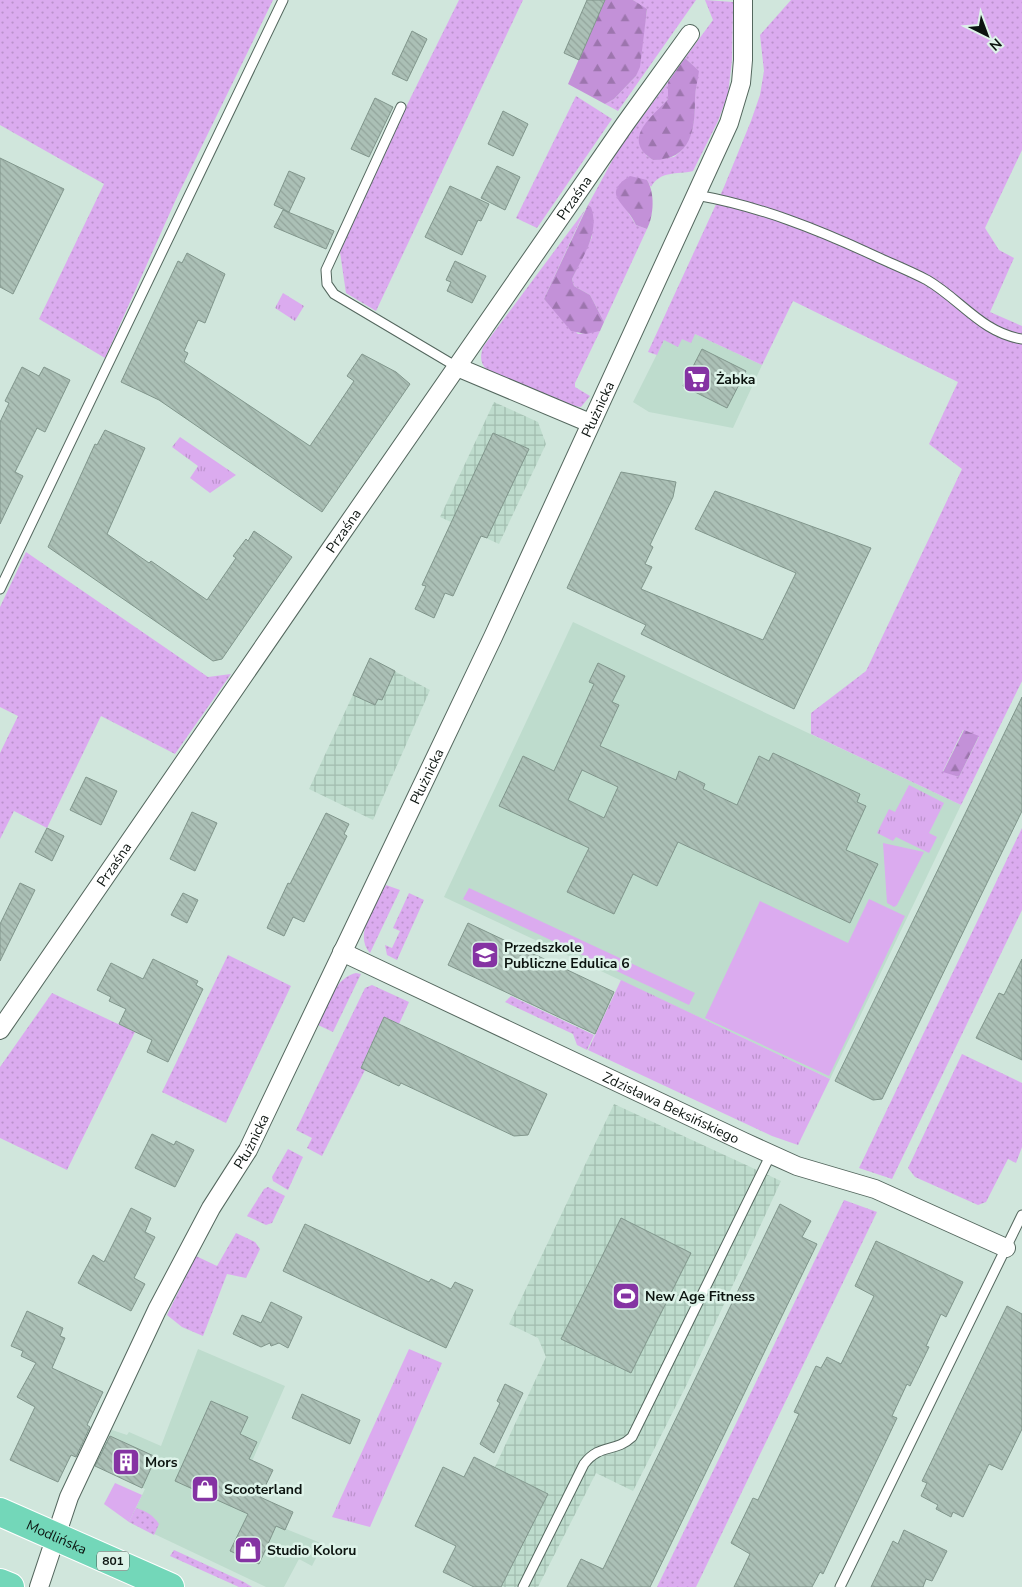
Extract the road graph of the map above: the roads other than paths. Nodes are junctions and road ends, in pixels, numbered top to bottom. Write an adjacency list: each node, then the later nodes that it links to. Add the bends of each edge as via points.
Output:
1 (283, 0): 9 (lane)
2 (743, 0): 5 (street, Płużnicka, via 741,83 729,123)
3 (690, 34): 7 (street, Przaśna)
4 (401, 107): 7 (lane, via 326,270 327,284 334,294)
5 (696, 195): 6 (lane, via 770,212 850,244 927,280 984,325 1008,337); 8 (street, Płużnicka)
6 (1022, 339)
7 (457, 367): 8 (street); 11 (street, Przaśna)
8 (590, 423): 10 (street, Płużnicka, via 493,637)
9 (0, 589)
10 (342, 952): 12 (street, Zdzisława Beksińskiego); 16 (street, Płużnicka, via 248,1150 210,1208 157,1310 69,1497)
11 (0, 1030)
12 (771, 1154): 14 (street, Zdzisława Beksińskiego, via 797,1166 875,1189); 21 (lane, via 632,1437 623,1446 591,1454)
13 (1022, 1215): 14 (lane)
14 (1006, 1248): 22 (lane)
15 (0, 1512): 16 (main road, Modlińska / 801)
16 (56, 1536): 19 (street, Płużnicka); 20 (main road, Modlińska / 801)
17 (0, 1582): 18 (main road)
18 (10, 1587)
19 (39, 1587)
20 (170, 1587)
21 (523, 1587)
22 (840, 1587)

